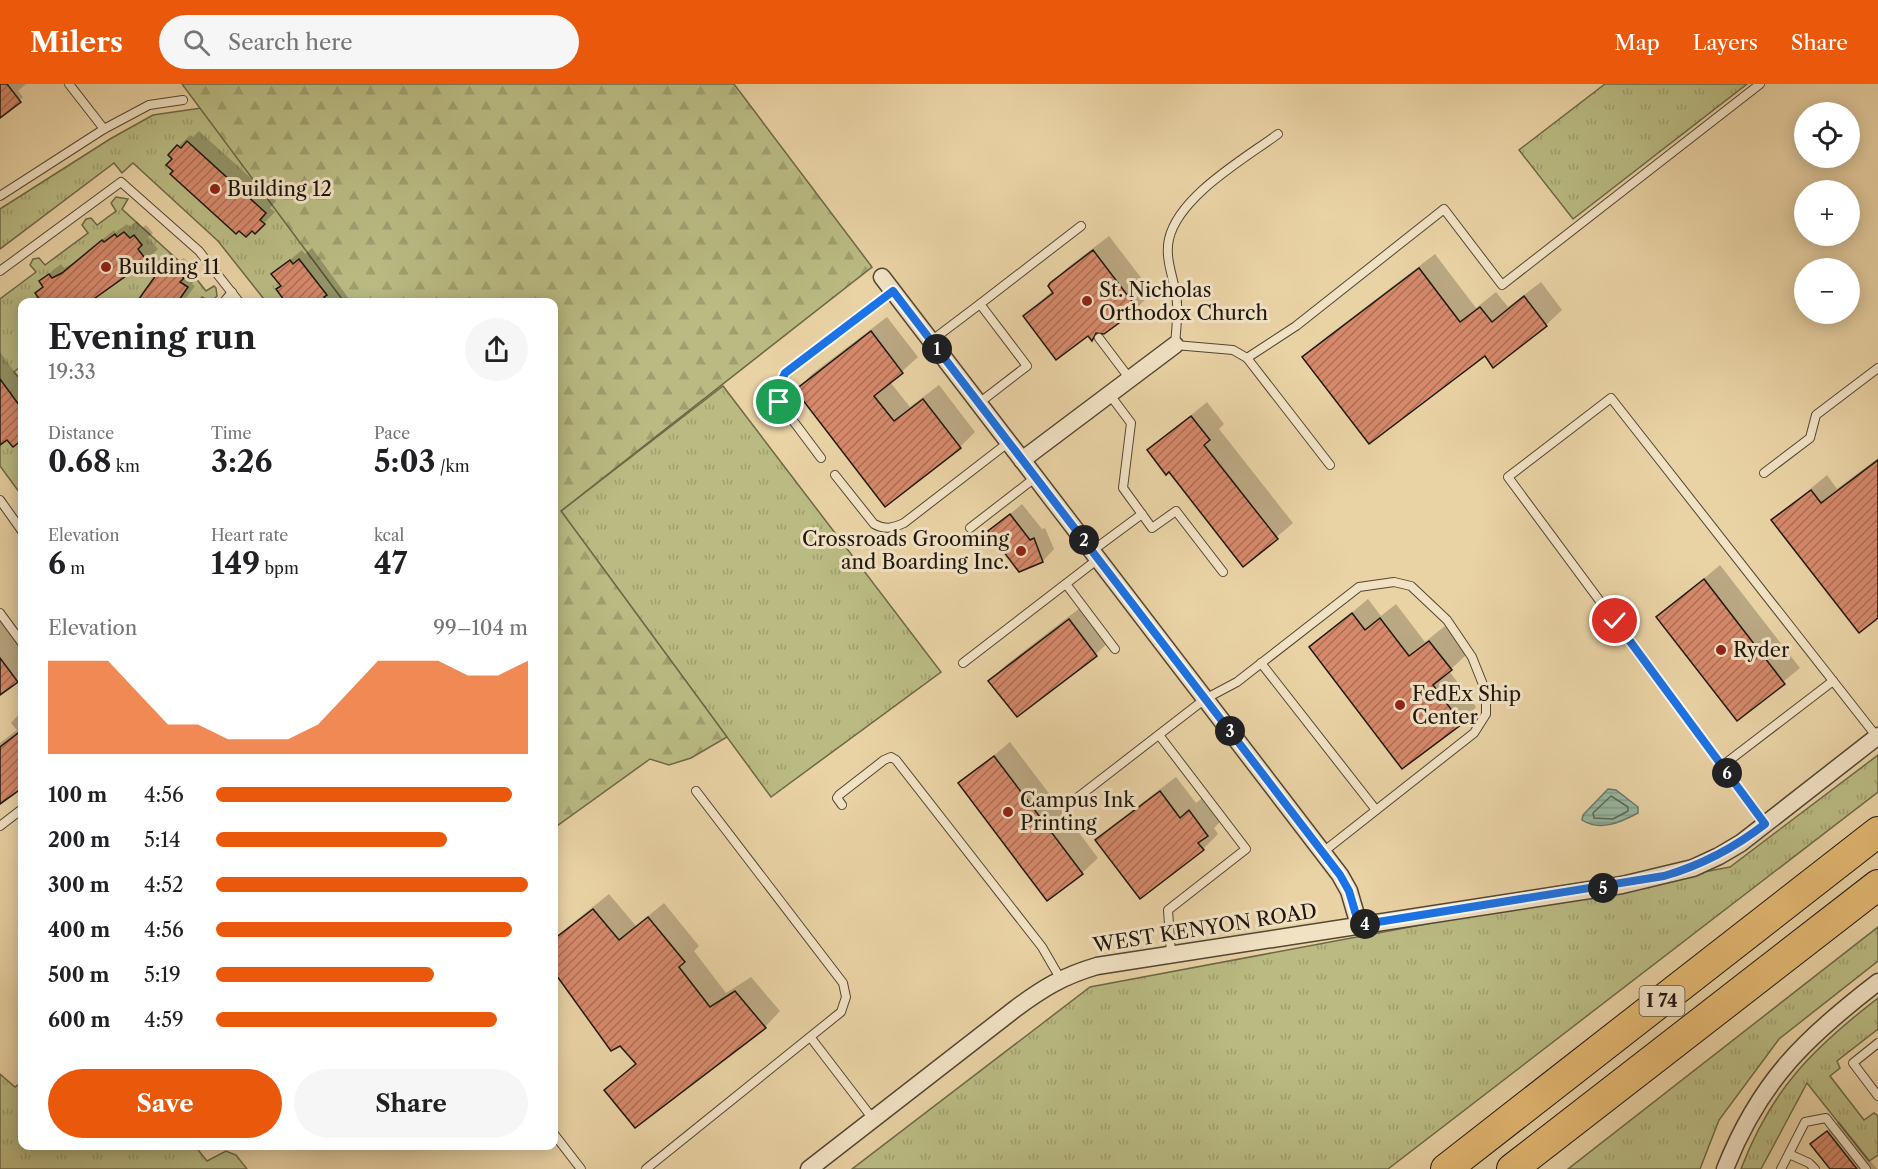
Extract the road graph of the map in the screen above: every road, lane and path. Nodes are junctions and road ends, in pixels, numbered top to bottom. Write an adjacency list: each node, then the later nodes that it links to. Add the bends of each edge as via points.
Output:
1 (69, 84): 4 (lane)
2 (1760, 84): 18 (lane, via 1502,285 1444,209 1296,326)
3 (183, 100): 4 (lane, via 149,105)
4 (104, 129): 6 (lane)
5 (1278, 134): 17 (lane, via 1207,187 1182,212 1169,239 1169,267 1177,302)
6 (0, 196)
7 (1081, 226): 14 (lane)
8 (0, 271): 11 (lane, via 121,182 199,251)
9 (882, 277): 10 (street)
10 (893, 291): 16 (street); 24 (lane, via 785,373 780,382 776,393 779,402)
11 (232, 292): 12 (lane); 13 (lane)
12 (227, 298)
13 (236, 298)
14 (980, 304): 16 (lane); 22 (lane, via 1027,366)
15 (1099, 338): 20 (lane)
16 (932, 341): 22 (street)
17 (1175, 345): 18 (lane, via 1233,350); 20 (street)
18 (1247, 358): 26 (lane)
19 (1878, 368): 27 (lane, via 1816,415 1810,438)
20 (1130, 379): 21 (street)
21 (1110, 394): 25 (street); 31 (lane, via 1131,423 1123,488)
22 (979, 403): 23 (street)
23 (1009, 442): 25 (street); 28 (lane, via 895,527 883,529 874,524)
24 (821, 458)
25 (1022, 460): 29 (street)
26 (1330, 465)
27 (1764, 473)
28 (835, 475)
29 (1036, 477): 33 (lane); 34 (street)
30 (0, 500): 32 (lane)
31 (1142, 514): 34 (lane); 35 (lane, via 1152,528 1176,511)
32 (18, 525)
33 (970, 528)
34 (1095, 555): 36 (lane); 43 (street)
35 (1223, 572)
36 (1066, 584): 39 (lane); 40 (lane)
37 (0, 613): 38 (lane)
38 (18, 638)
39 (1115, 649)
40 (963, 663)
41 (1261, 663): 43 (lane, via 1237,682); 50 (lane); 50 (lane, via 1359,587 1394,582 1411,586 1447,620 1486,692 1486,714 1474,733)
42 (1833, 681): 45 (lane); 46 (lane); 46 (lane, via 1611,398 1508,477)
43 (1205, 699): 44 (lane); 55 (street)
44 (1159, 735): 48 (lane); 58 (lane, via 1246,849 1168,910)
45 (1877, 737): 52 (street, WEST KENYON ROAD)
46 (1722, 766): 52 (lane)
47 (696, 791): 61 (lane, via 843,983 846,997 841,1012)
48 (1077, 798)
49 (842, 805): 59 (lane, via 839,795 884,760 896,759 1042,947)
50 (1376, 810): 55 (lane)
51 (18, 812): 53 (lane)
52 (1765, 824): 57 (street, WEST KENYON ROAD, via 1719,856 1664,876)
53 (0, 826)
54 (1878, 832): 70 (highway, I 74)
55 (1323, 852): 57 (street, via 1349,891)
56 (1878, 885): 71 (highway, I 74)
57 (1359, 925): 58 (street, WEST KENYON ROAD)
58 (1172, 954): 59 (street, WEST KENYON ROAD, via 1097,966)
59 (1060, 978): 64 (street, WEST KENYON ROAD)
60 (1878, 982): 72 (street, via 1827,1021 1778,1072 1740,1133)
61 (811, 1038): 64 (lane); 68 (lane)
62 (1878, 1043): 63 (lane, via 1853,1063)
63 (1878, 1096)
64 (873, 1119): 69 (street, WEST KENYON ROAD)
65 (558, 1139): 67 (lane)
66 (1789, 1154): 73 (lane); 74 (lane); 75 (lane, via 1805,1122 1826,1118)
67 (581, 1169)
68 (646, 1169)
69 (809, 1169)
70 (1446, 1169)
71 (1512, 1169)
72 (1725, 1169)
73 (1781, 1169)
74 (1815, 1169)
75 (1866, 1169)

